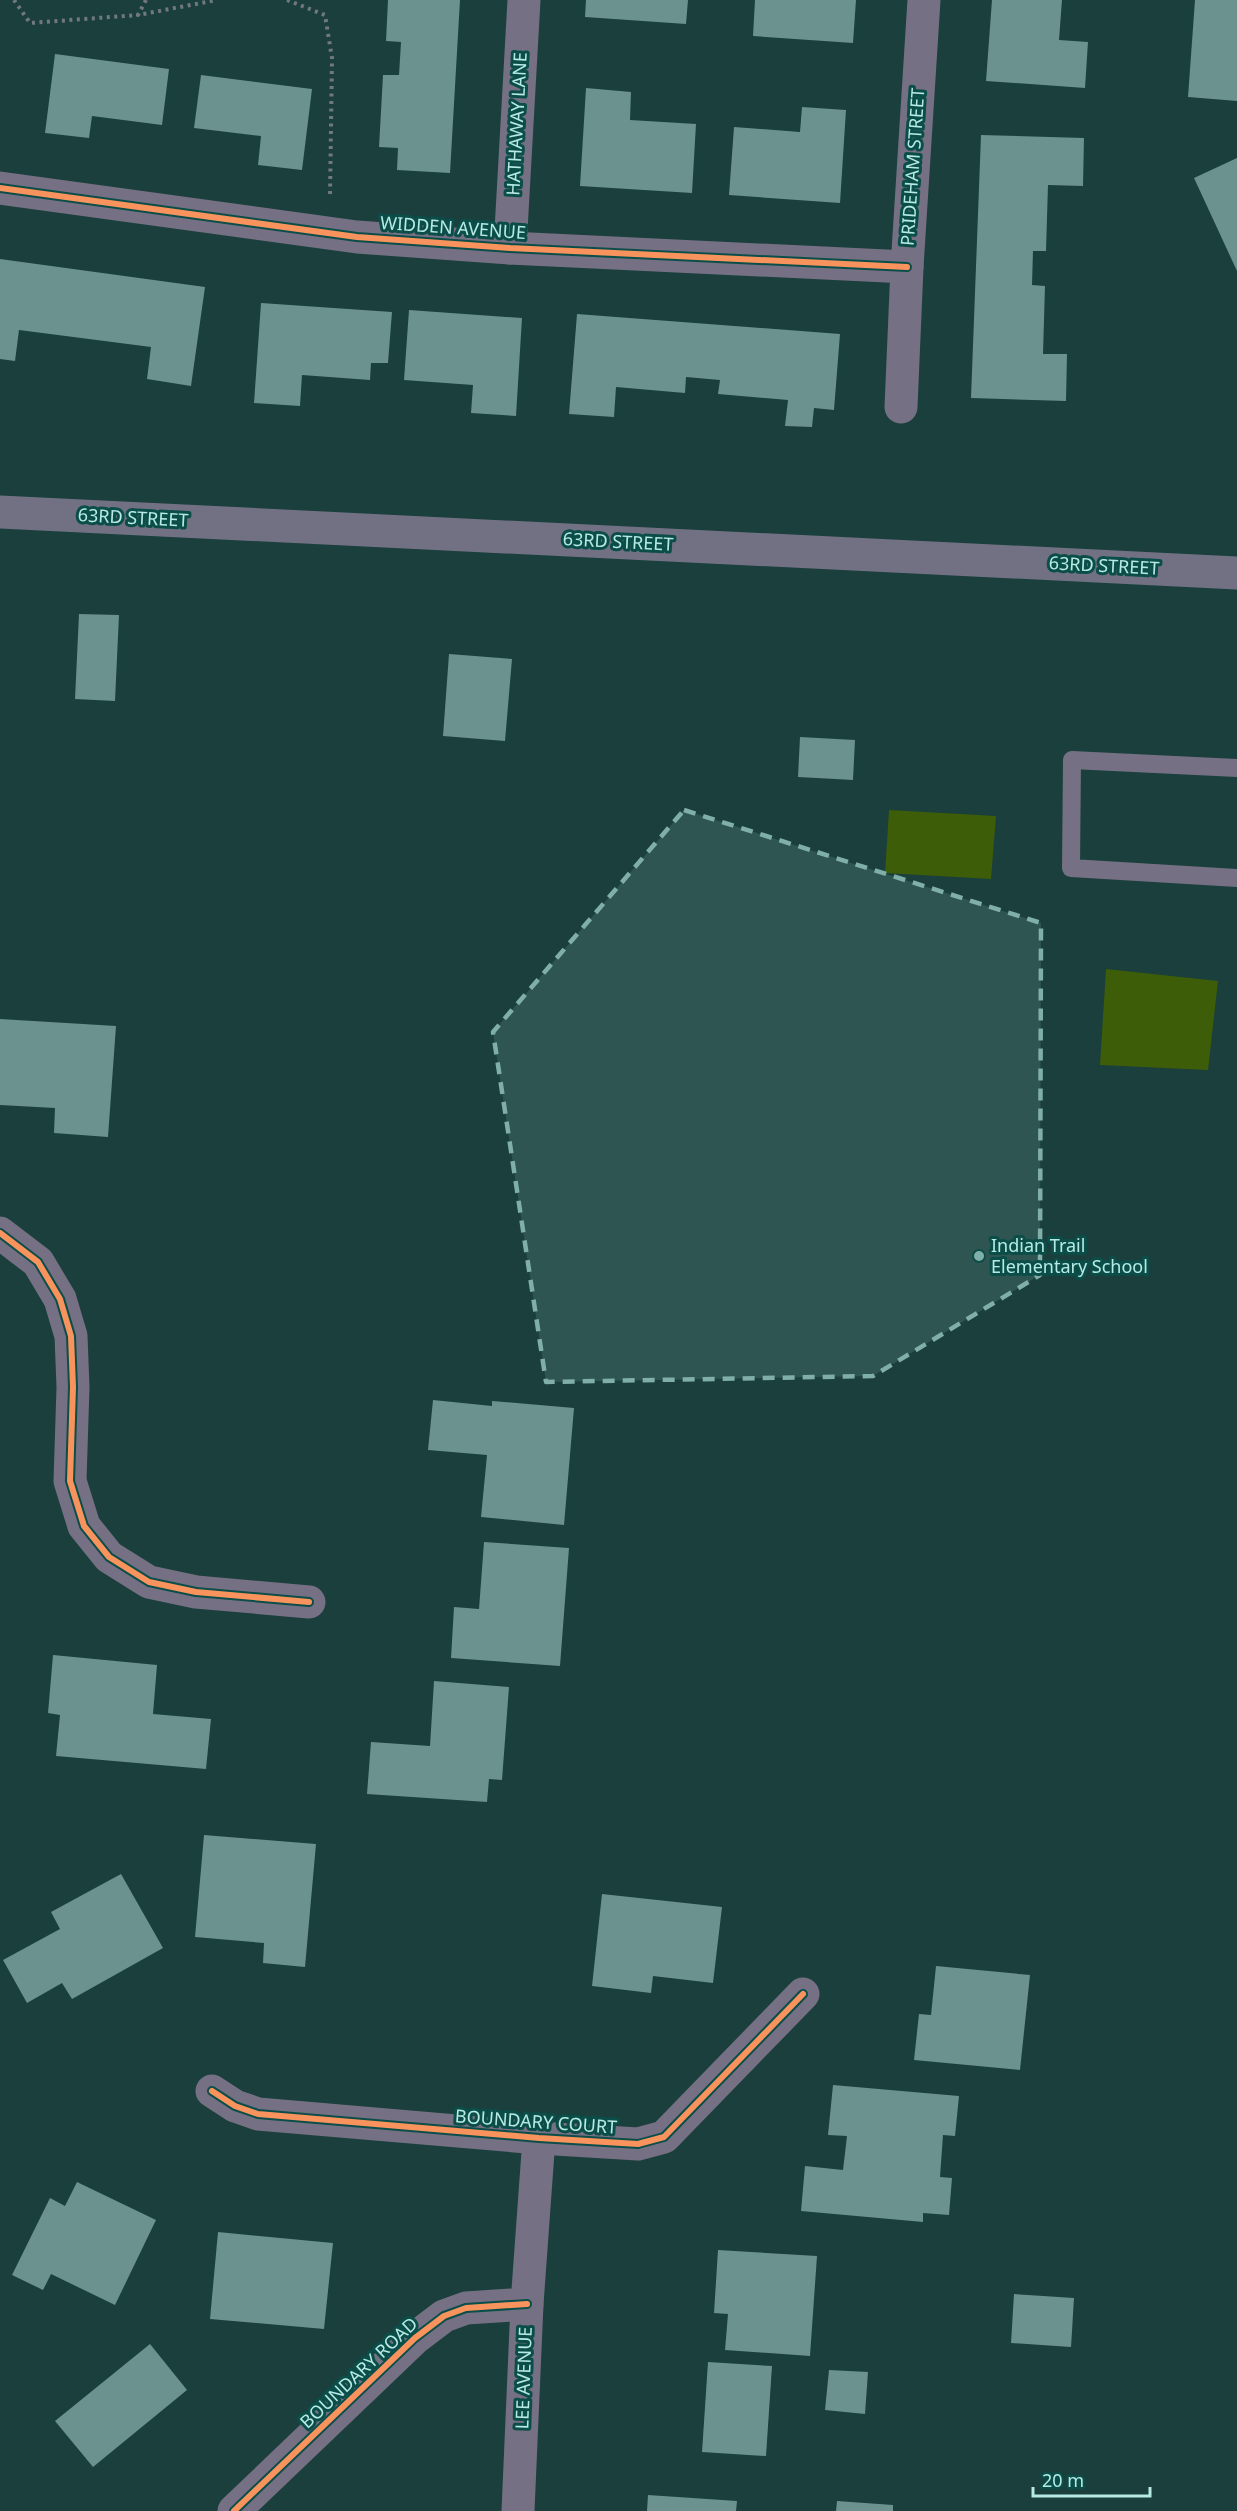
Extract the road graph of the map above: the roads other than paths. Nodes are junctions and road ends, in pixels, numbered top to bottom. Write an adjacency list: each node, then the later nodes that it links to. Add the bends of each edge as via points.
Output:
1 (524, 0): 4 (street, HATHAWAY LANE)
2 (924, 0): 5 (street, PRIDEHAM STREET)
3 (0, 188): 4 (street, WIDDEN AVENUE, via 330,234)
4 (510, 248): 5 (street, WIDDEN AVENUE)
5 (907, 267): 6 (street, PRIDEHAM STREET)
6 (901, 407)
7 (0, 512): 8 (main road, 63RD STREET)
8 (1237, 573)
9 (1237, 768): 10 (lane, via 1072,760 1071,868)
10 (1237, 878)
11 (0, 1233): 12 (street, via 38,1262 60,1299 72,1346 70,1482 84,1526 109,1557 149,1582 196,1592)
12 (309, 1602)
13 (803, 1994): 15 (street, BOUNDARY COURT, via 664,2137 639,2144)
14 (212, 2091): 15 (street, BOUNDARY COURT, via 235,2106 258,2114)
15 (539, 2138): 16 (street, LEE AVENUE)
16 (527, 2304): 17 (street, BOUNDARY ROAD, via 466,2308 444,2316); 18 (street, LEE AVENUE)
17 (234, 2511)
18 (518, 2511)

